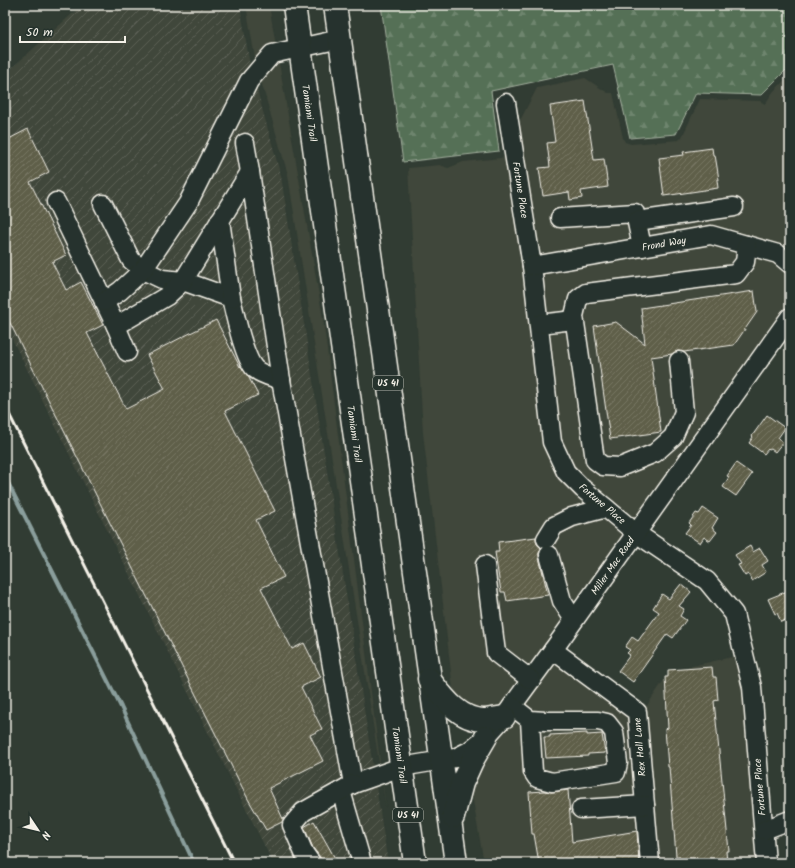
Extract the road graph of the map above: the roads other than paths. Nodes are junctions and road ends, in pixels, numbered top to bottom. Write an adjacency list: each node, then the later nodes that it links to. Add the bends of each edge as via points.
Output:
1 (294, 5): 4 (main road, Tamiami Trail / US 41)
2 (335, 5): 3 (main road, US 41)
3 (340, 39): 4 (street); 36 (main road, US 41)
4 (300, 48): 18 (street, via 272,54 249,81 188,203); 42 (main road, Tamiami Trail / US 41)
5 (506, 103): 17 (street, Fortune Place)
6 (245, 143): 7 (street)
7 (250, 172): 12 (street); 28 (street)
8 (56, 202): 21 (street)
9 (103, 204): 18 (street, via 131,260)
10 (734, 207): 13 (street)
11 (560, 218): 13 (street, via 635,213)
12 (220, 220): 19 (street); 20 (street)
13 (636, 221): 15 (street)
14 (747, 245): 15 (street, Frond Way, via 711,235); 16 (street, Frond Way, via 778,254); 23 (street, via 745,262 736,274 586,293 578,299)
15 (642, 247): 17 (street, Frond Way)
16 (790, 264)
17 (532, 266): 24 (street, Fortune Place)
18 (143, 270): 19 (street, via 162,279); 21 (street)
19 (183, 281): 20 (street); 25 (street, via 167,296)
20 (231, 298): 28 (street, via 248,359 255,369)
21 (104, 302): 25 (street)
22 (790, 317): 32 (street, Miller Mac Road)
23 (574, 320): 24 (street); 29 (street, via 595,460)
24 (539, 324): 30 (street, Fortune Place, via 552,442 566,472)
25 (116, 326): 26 (street)
26 (127, 352)
27 (679, 361): 29 (street, via 684,412 673,437 655,453 620,467)
28 (281, 380): 45 (street)
29 (600, 464): 30 (street)
30 (583, 489): 31 (street, Fortune Place)
31 (606, 508): 32 (street, Fortune Place); 34 (street, via 572,517 554,526 548,547 562,601)
32 (636, 532): 34 (street, Miller Mac Road); 50 (street, Fortune Place, via 707,581 734,614 752,687)
33 (485, 565): 37 (street, via 496,653)
34 (574, 620): 35 (street, Miller Mac Road)
35 (553, 650): 37 (street, Miller Mac Road); 43 (street, Rex Hall Lane, via 637,712)
36 (429, 679): 38 (main road, via 457,710 472,718 484,720); 41 (main road, US 41)
37 (531, 680): 38 (street, Miller Mac Road)
38 (508, 712): 39 (street); 40 (street, Miller Mac Road)
39 (530, 720): 44 (street, via 607,723 614,732 618,763); 44 (street, via 533,772 537,778 552,782)
40 (486, 737): 41 (street, Miller Mac Road, via 469,751 455,758); 49 (main road, via 462,783)
41 (441, 760): 42 (street, Miller Mac Road); 49 (main road, US 41)
42 (401, 766): 45 (street, Miller Mac Road); 53 (main road, Tamiami Trail / US 41)
43 (642, 769): 44 (street); 46 (street, Rex Hall Lane)
44 (616, 772)
45 (347, 788): 51 (street, Miller Mac Road, via 303,812 292,824); 52 (street)
46 (645, 805): 47 (street); 55 (street, Rex Hall Lane)
47 (582, 810)
48 (790, 820): 50 (street)
49 (450, 826): 54 (main road, US 41)
50 (764, 830): 56 (street, Fortune Place)
51 (311, 863)
52 (362, 863)
53 (415, 863)
54 (456, 863)
55 (650, 863)
56 (766, 863)

